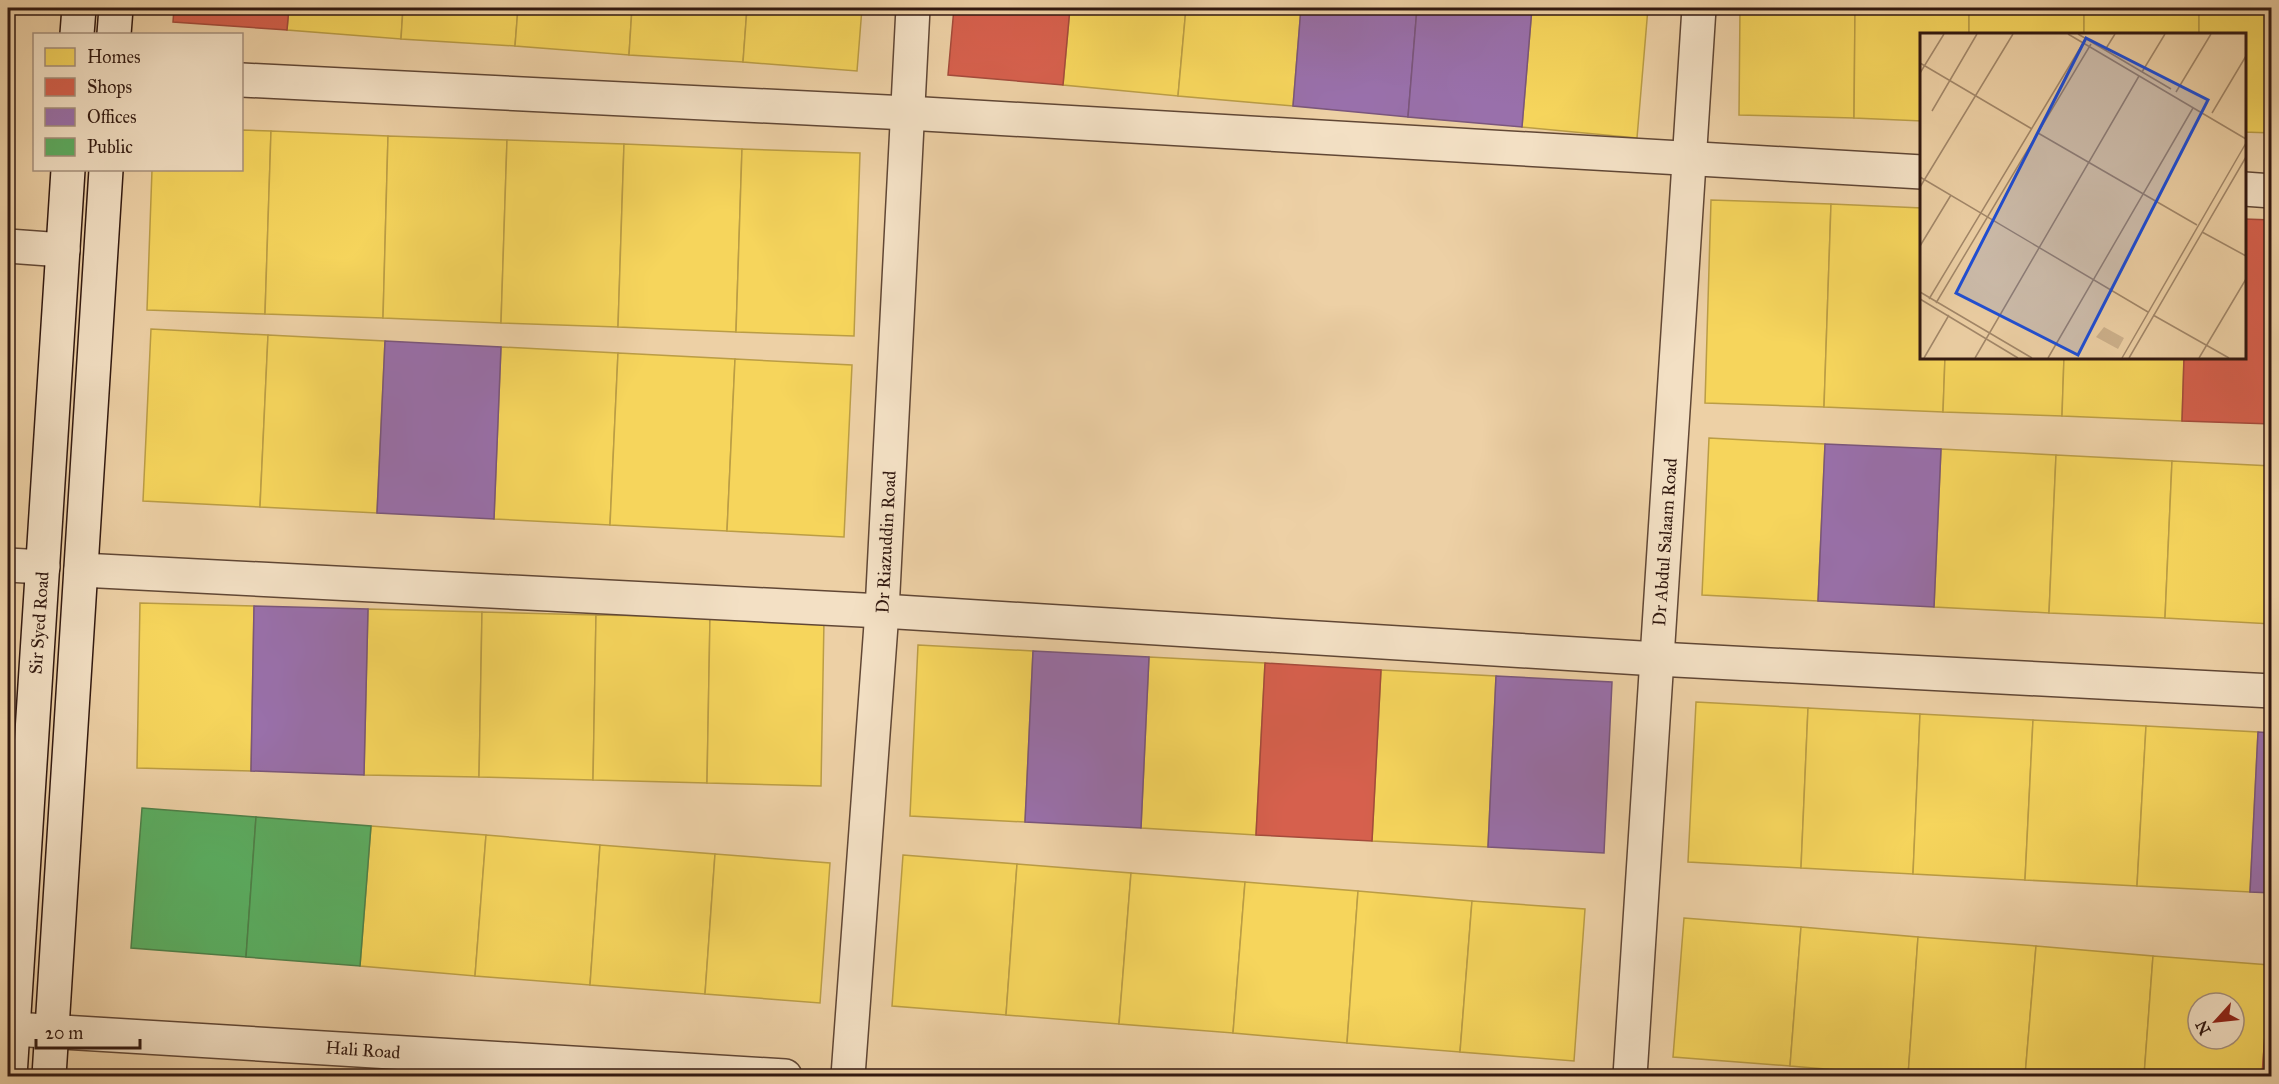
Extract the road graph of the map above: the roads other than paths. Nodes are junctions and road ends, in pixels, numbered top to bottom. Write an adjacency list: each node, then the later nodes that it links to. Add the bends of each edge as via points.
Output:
1 (79, 8): 5 (street)
2 (116, 8): 6 (street)
3 (913, 8): 8 (street, Dr Riazuddin Road)
4 (1699, 8): 9 (street, Dr Abdul Salaam Road)
5 (77, 33)
6 (114, 33)
7 (243, 80): 8 (street)
8 (907, 113): 9 (street); 22 (street, Dr Riazuddin Road)
9 (1689, 159): 12 (street); 23 (street, Dr Abdul Salaam Road)
10 (68, 171): 16 (street, Sir Syed Road)
11 (106, 171): 18 (street)
12 (1920, 172)
13 (2246, 189): 14 (street)
14 (2271, 190)
15 (8, 246): 16 (street)
16 (63, 250): 17 (street, Sir Syed Road)
17 (49, 468): 18 (street); 20 (street, Sir Syed Road)
18 (87, 472): 21 (street)
19 (8, 565): 20 (street)
20 (43, 567): 25 (street, Sir Syed Road)
21 (81, 570): 22 (street); 27 (street)
22 (882, 611): 23 (street); 31 (street, Dr Riazuddin Road)
23 (1658, 659): 24 (street); 32 (street, Dr Abdul Salaam Road)
24 (2271, 691)
25 (14, 905): 26 (street, Sir Syed Road)
26 (13, 1029): 27 (street, Hali Road); 28 (street, Sir Syed Road)
27 (52, 1031): 29 (street); 30 (street, Hali Road)
28 (10, 1077)
29 (49, 1077)
30 (785, 1077)
31 (848, 1077)
32 (1630, 1077)

